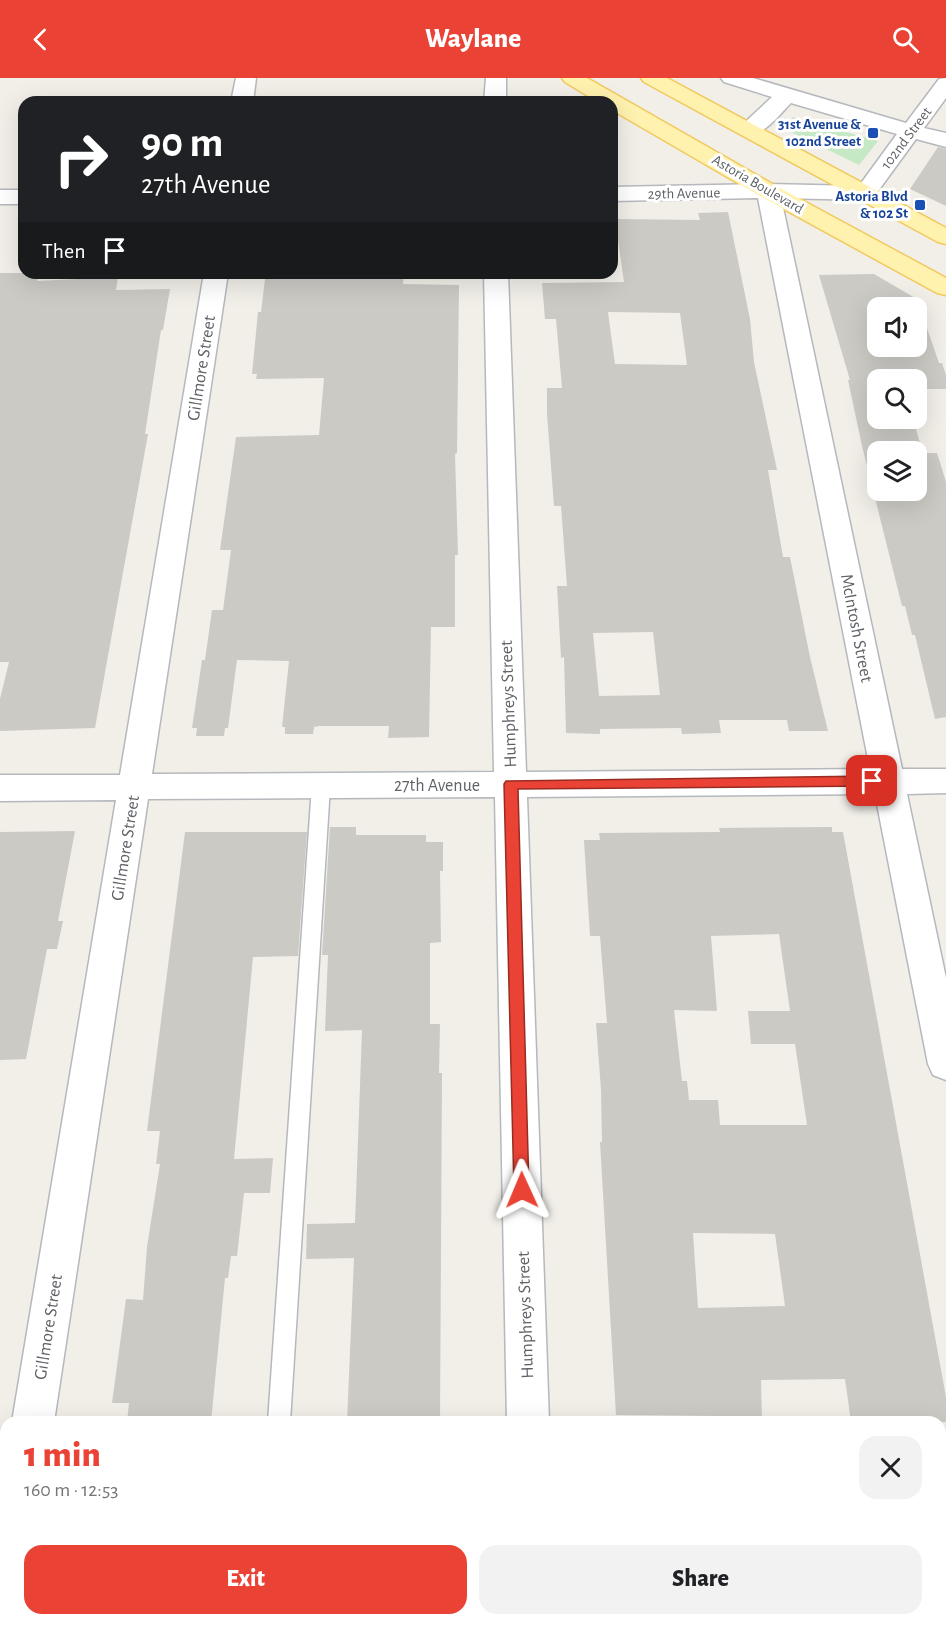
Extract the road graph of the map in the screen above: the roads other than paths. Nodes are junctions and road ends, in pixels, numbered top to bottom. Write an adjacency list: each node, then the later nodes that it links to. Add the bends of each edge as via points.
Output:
1 (246, 78): 8 (street)
2 (496, 78): 9 (street)
3 (572, 78): 10 (main road, Astoria Boulevard)
4 (651, 78): 12 (main road)
5 (731, 78): 7 (street)
6 (946, 83): 13 (street, 102nd Street)
7 (786, 95): 12 (street); 13 (street)
8 (244, 96)
9 (495, 96)
10 (603, 96)
11 (618, 105): 15 (main road, Astoria Boulevard)
12 (750, 130): 16 (main road)
13 (912, 132): 14 (street); 16 (street, 102nd Street)
14 (946, 140)
15 (768, 191): 16 (street, 29th Avenue); 17 (street, 29th Avenue); 23 (main road, Astoria Boulevard); 24 (street, McIntosh Street)
16 (865, 193): 20 (main road)
17 (618, 194)
18 (0, 197): 19 (street)
19 (18, 197)
20 (946, 237)
21 (215, 279): 28 (street, Gillmore Street)
22 (496, 279): 26 (street, Humphreys Street)
23 (946, 288)
24 (888, 781): 25 (street, 27th Avenue); 26 (street, 27th Avenue); 30 (street, McIntosh Street)
25 (946, 781)
26 (511, 784): 27 (street, 27th Avenue); 33 (street, Humphreys Street)
27 (321, 786): 28 (street, 27th Avenue); 32 (lane)
28 (135, 787): 29 (street, 27th Avenue); 31 (street, Gillmore Street)
29 (0, 788)
30 (946, 1064)
31 (34, 1416)
32 (279, 1416)
33 (528, 1416)

